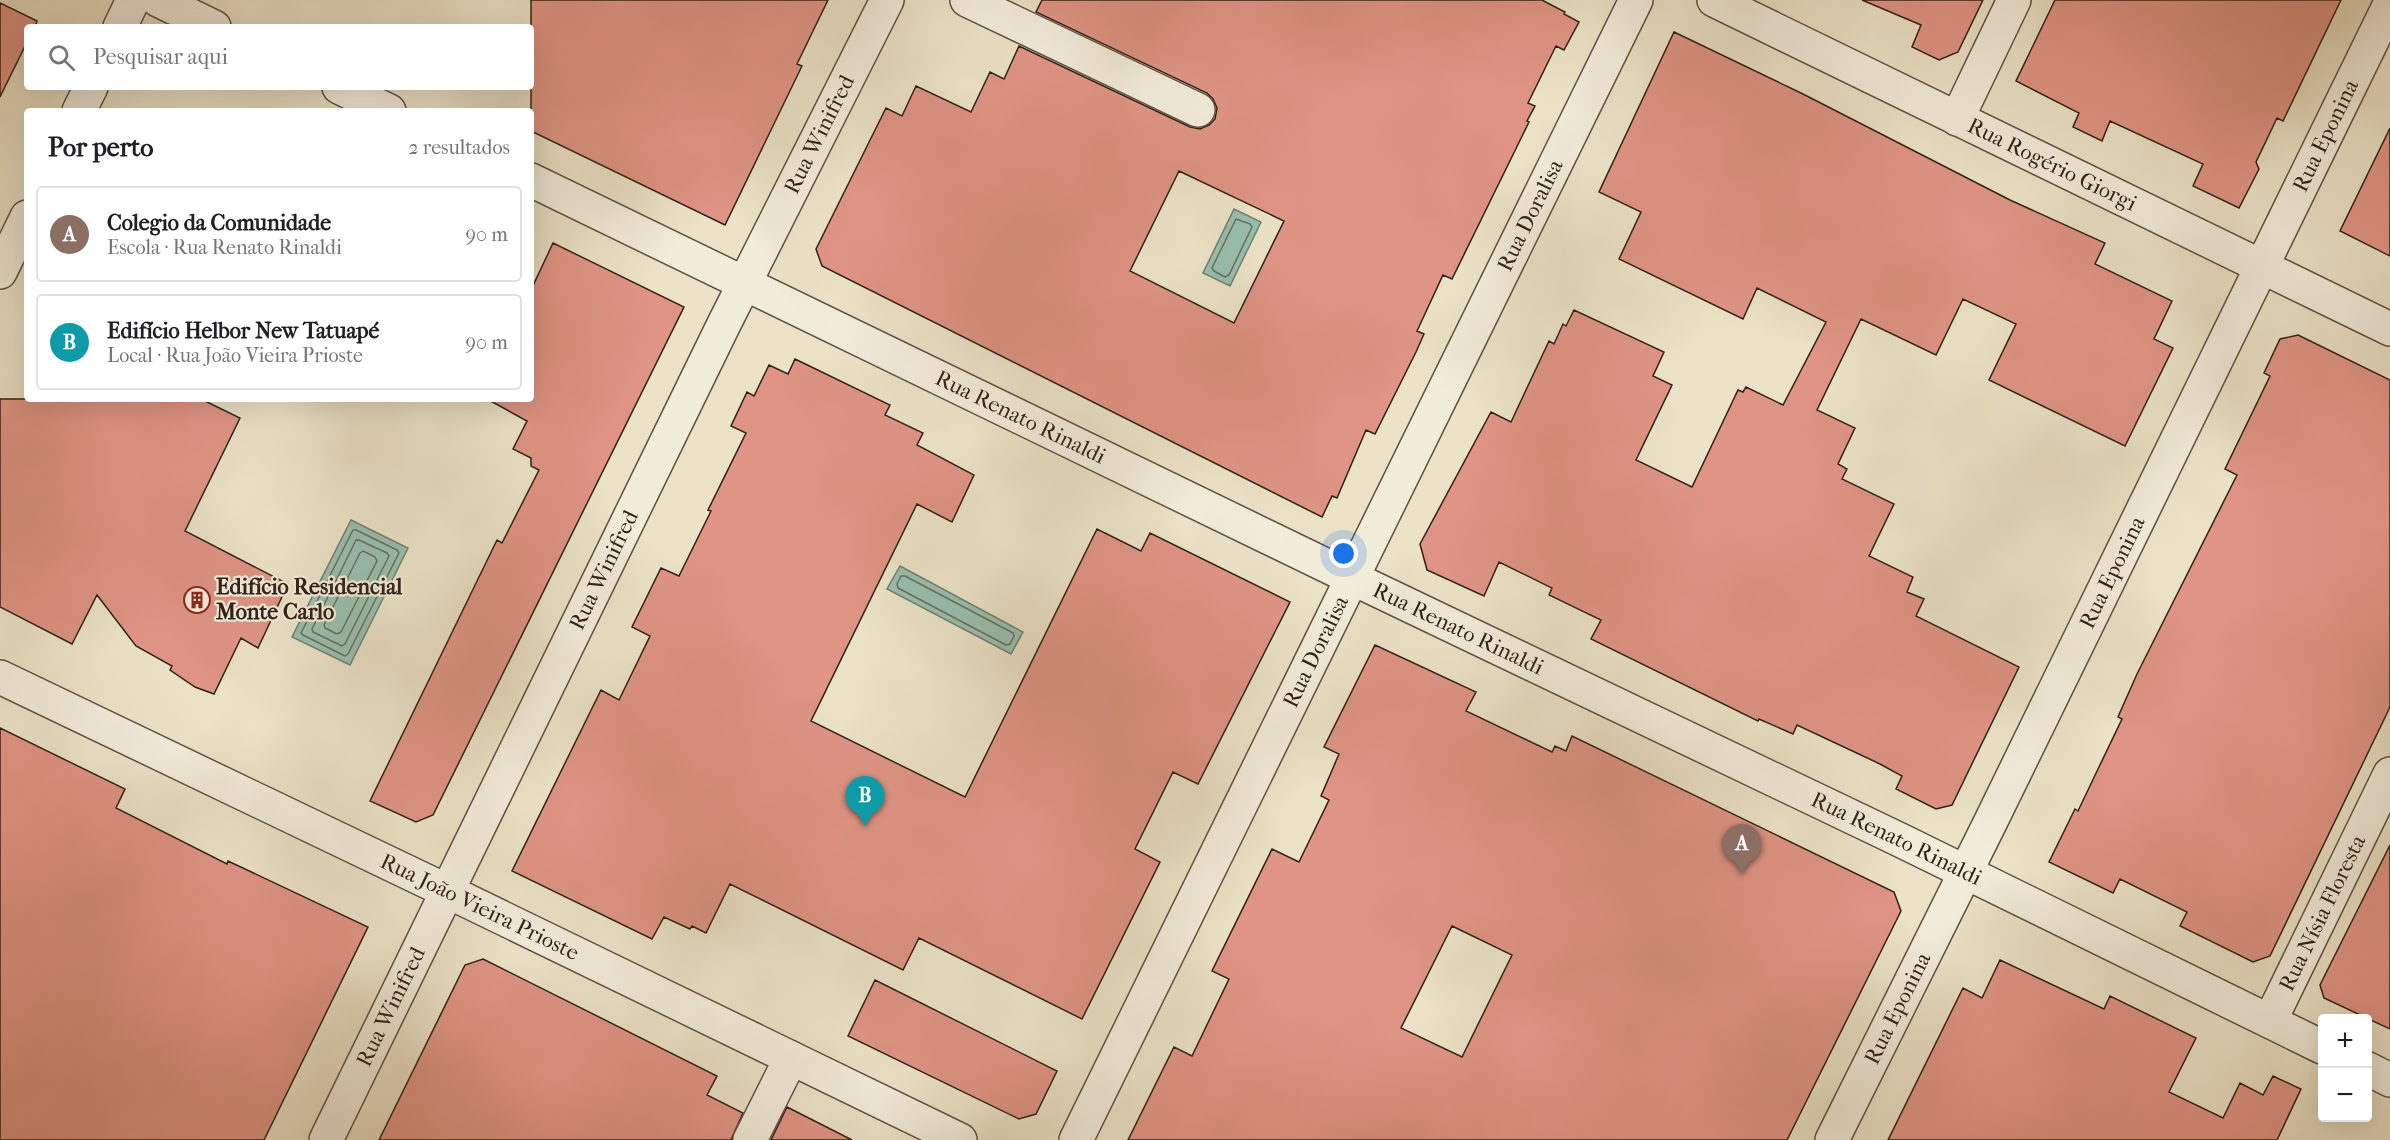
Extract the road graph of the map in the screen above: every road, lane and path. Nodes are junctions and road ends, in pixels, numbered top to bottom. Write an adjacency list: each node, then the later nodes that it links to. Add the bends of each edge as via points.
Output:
1 (133, 0): 9 (street)
2 (158, 0): 10 (street)
3 (887, 0): 21 (street, Rua Winifred)
4 (967, 0): 15 (street)
5 (1636, 0): 23 (street, Rua Doralisa)
6 (1714, 0): 16 (street, Rua Rogério Giorgi)
7 (2014, 0): 16 (street)
8 (2390, 4): 19 (street, Rua Eponina)
9 (121, 24)
10 (208, 24)
11 (89, 90): 13 (street)
12 (345, 90): 14 (street)
13 (80, 108)
14 (383, 108)
15 (1198, 110)
16 (1957, 119): 19 (street, Rua Rogério Giorgi)
17 (534, 181): 21 (street, Rua Renato Rinaldi)
18 (24, 223): 20 (street)
19 (2261, 268): 22 (street, Rua Rogério Giorgi); 26 (street, Rua Eponina)
20 (0, 272)
21 (745, 283): 23 (street, Rua Renato Rinaldi); 27 (street, Rua Winifred)
22 (2390, 329)
23 (1352, 578): 26 (street, Rua Renato Rinaldi); 36 (street, Rua Doralisa)
24 (0, 677): 27 (street, Rua João Vieira Prioste)
25 (2390, 774): 28 (street, Rua Nísia Floresta)
26 (1966, 872): 28 (street, Rua Renato Rinaldi); 37 (street, Rua Eponina)
27 (448, 891): 30 (street, Rua João Vieira Prioste); 33 (street, Rua Winifred)
28 (2270, 1021): 29 (street, Rua Renato Rinaldi)
29 (2318, 1045)
30 (791, 1058): 34 (street); 35 (street, Rua João Vieira Prioste)
31 (2372, 1071): 32 (street)
32 (2390, 1080)
33 (326, 1140)
34 (750, 1140)
35 (960, 1140)
36 (1076, 1140)
37 (1832, 1140)

